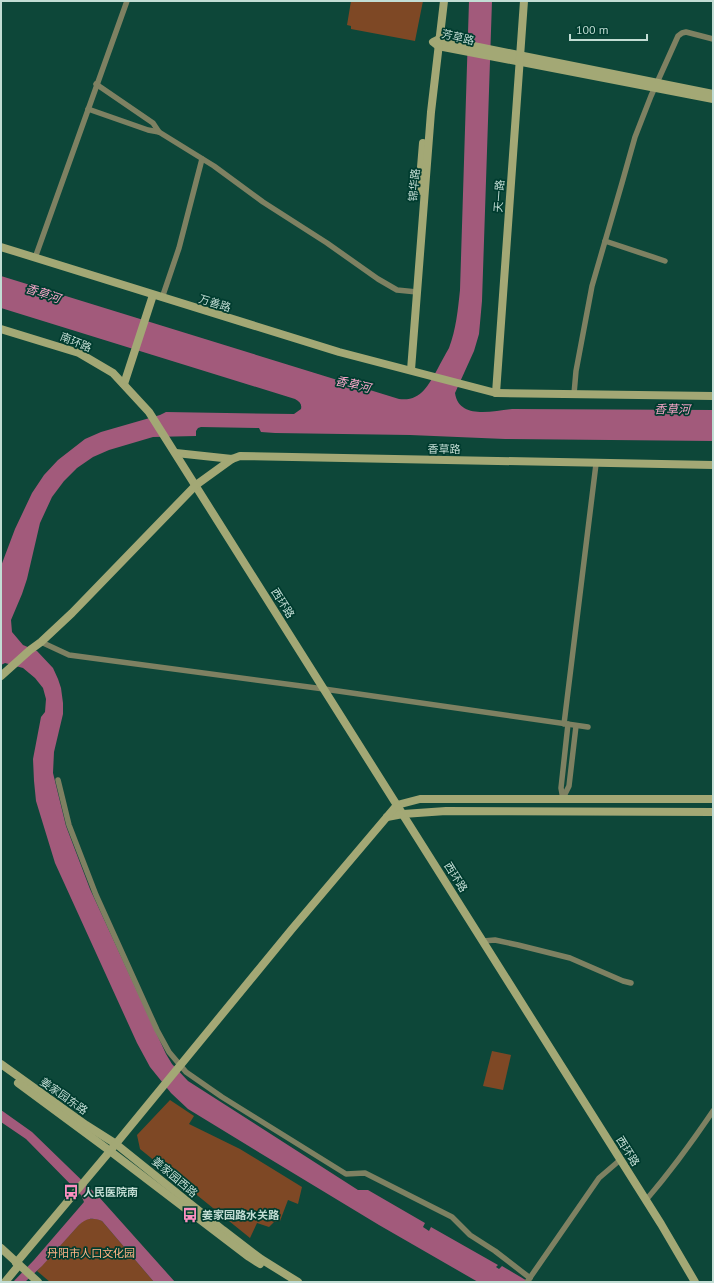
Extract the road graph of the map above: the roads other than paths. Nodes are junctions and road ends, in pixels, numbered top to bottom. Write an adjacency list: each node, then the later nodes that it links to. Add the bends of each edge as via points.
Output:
1 (127, 1): 8 (street)
2 (438, 1): 6 (street, 锦华路)
3 (444, 1): 6 (street, 锦华路)
4 (524, 1): 7 (street, 天一路)
5 (713, 39): 9 (street, via 682,32)
6 (436, 42): 7 (street, 芳草路); 19 (street, 锦华路, via 424,134)
7 (520, 59): 9 (street, 芳草路); 25 (street, 天一路)
8 (96, 84): 12 (street); 13 (street, via 153,124)
9 (656, 85): 10 (street, 芳草路); 11 (street, 芳草路); 15 (street, via 635,137)
10 (713, 94)
11 (713, 99)
12 (88, 109): 13 (street); 17 (street)
13 (159, 132): 14 (street)
14 (202, 159): 19 (street, via 378,279 397,290); 21 (street, via 179,248)
15 (605, 241): 18 (street); 26 (street, via 590,294)
16 (1, 247): 17 (street, 万善路)
17 (35, 258): 20 (street, 万善路)
18 (665, 261)
19 (414, 292): 23 (street, 锦华路)
20 (153, 295): 21 (street, 万善路); 24 (street)
21 (162, 298): 23 (street, 万善路, via 339,352)
22 (1, 329): 24 (street, 南环路, via 79,353 113,373)
23 (408, 370): 25 (street, 万善路)
24 (124, 384): 28 (street, 南环路, via 149,412)
25 (496, 394): 26 (street, 万善路)
26 (574, 394): 27 (street, 万善路)
27 (713, 396)
28 (176, 453): 29 (street, 香草路); 32 (street)
29 (232, 459): 30 (street, 香草路, via 240,456); 32 (street)
30 (596, 464): 31 (street, 香草路); 36 (street)
31 (713, 465)
32 (196, 485): 33 (street); 35 (street, 西环路)
33 (41, 642): 34 (street); 35 (street, via 69,655)
34 (1, 676)
35 (324, 690): 36 (street); 42 (street, 西环路)
36 (566, 724): 37 (street); 40 (street, via 561,788)
37 (576, 726): 38 (street); 40 (street, via 569,786)
38 (588, 727)
39 (58, 780): 50 (street, via 69,825 96,895 157,1030)
40 (563, 799): 41 (street); 42 (street, via 420,799); 43 (street)
41 (713, 799)
42 (397, 805): 45 (street, 西环路); 46 (street)
43 (562, 812): 44 (street); 45 (street, via 446,811)
44 (713, 812)
45 (403, 814): 46 (street); 47 (street, 西环路)
46 (386, 817): 50 (street)
47 (483, 941): 48 (street, via 495,940 570,958); 55 (street, 西环路)
48 (630, 983)
49 (1, 1064): 53 (street, 姜家园东路)
50 (178, 1067): 53 (street); 59 (street, via 346,1174 365,1174 452,1217 470,1235 495,1251)
51 (1, 1070): 54 (street, 姜家园东路)
52 (713, 1111): 56 (street)
53 (116, 1144): 54 (street); 63 (street, 姜家园西路, via 261,1259)
54 (110, 1151): 58 (street); 62 (street, 姜家园西路, via 249,1257)
55 (620, 1160): 56 (street, 西环路); 59 (street, via 599,1178)
56 (646, 1200): 64 (street, 西环路)
57 (1, 1248): 58 (street)
58 (19, 1265): 60 (street); 61 (street)
59 (529, 1280)
60 (37, 1281)
61 (5, 1282)
62 (290, 1282)
63 (298, 1282)
64 (695, 1282)

